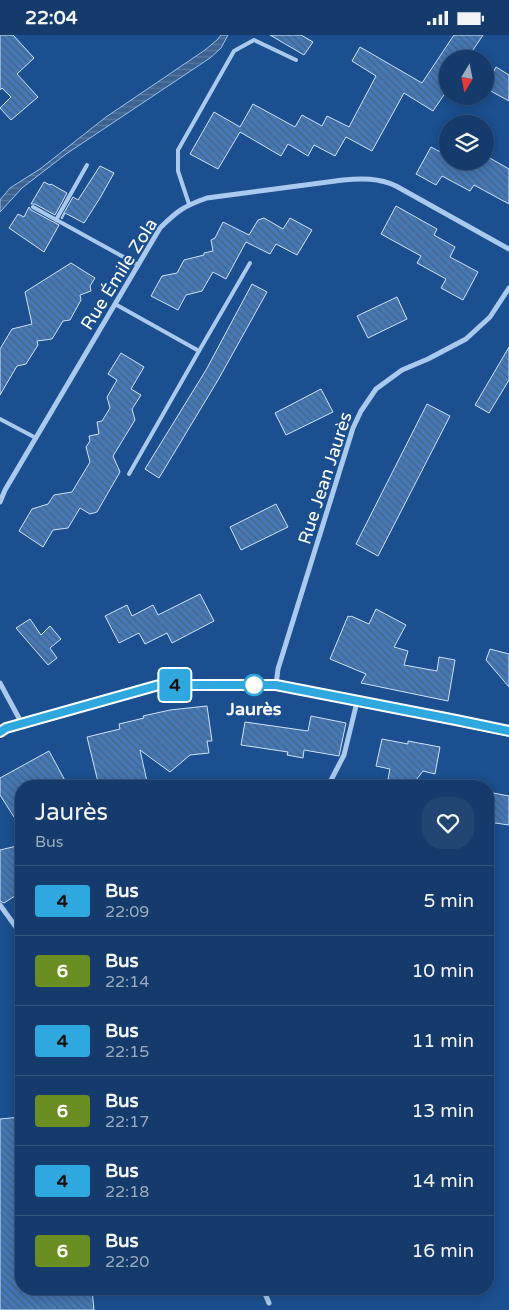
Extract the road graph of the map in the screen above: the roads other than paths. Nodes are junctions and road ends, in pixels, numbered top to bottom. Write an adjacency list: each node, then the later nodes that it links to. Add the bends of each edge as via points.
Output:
1 (296, 60): 3 (lane, via 254,40 234,51 178,150 178,171)
2 (87, 165): 5 (lane)
3 (189, 204): 6 (street, Rue Émile Zola, via 207,198 343,180 384,181); 8 (street, Rue Émile Zola, via 160,228)
4 (33, 207): 5 (lane)
5 (56, 220): 8 (lane)
6 (509, 249)
7 (250, 263): 11 (lane)
8 (138, 265): 10 (street, Rue Émile Zola)
9 (509, 288): 17 (street, Rue Jean Jaurès, via 490,317 466,339 402,370 376,389 360,411 278,669)
10 (116, 304): 11 (lane); 13 (street, Rue Émile Zola)
11 (199, 351): 14 (lane)
12 (0, 419): 13 (lane)
13 (36, 438): 15 (street, Rue Émile Zola)
14 (129, 474)
15 (0, 503)
16 (0, 683): 19 (street)
17 (276, 685): 18 (main road); 19 (main road, via 159,685)
18 (357, 701): 20 (main road); 22 (street, via 344,755)
19 (22, 724): 21 (main road)
20 (509, 731)
21 (0, 732)
22 (331, 780)
23 (0, 905): 24 (street)
24 (15, 926)
25 (266, 1295): 26 (street)
26 (269, 1303)

